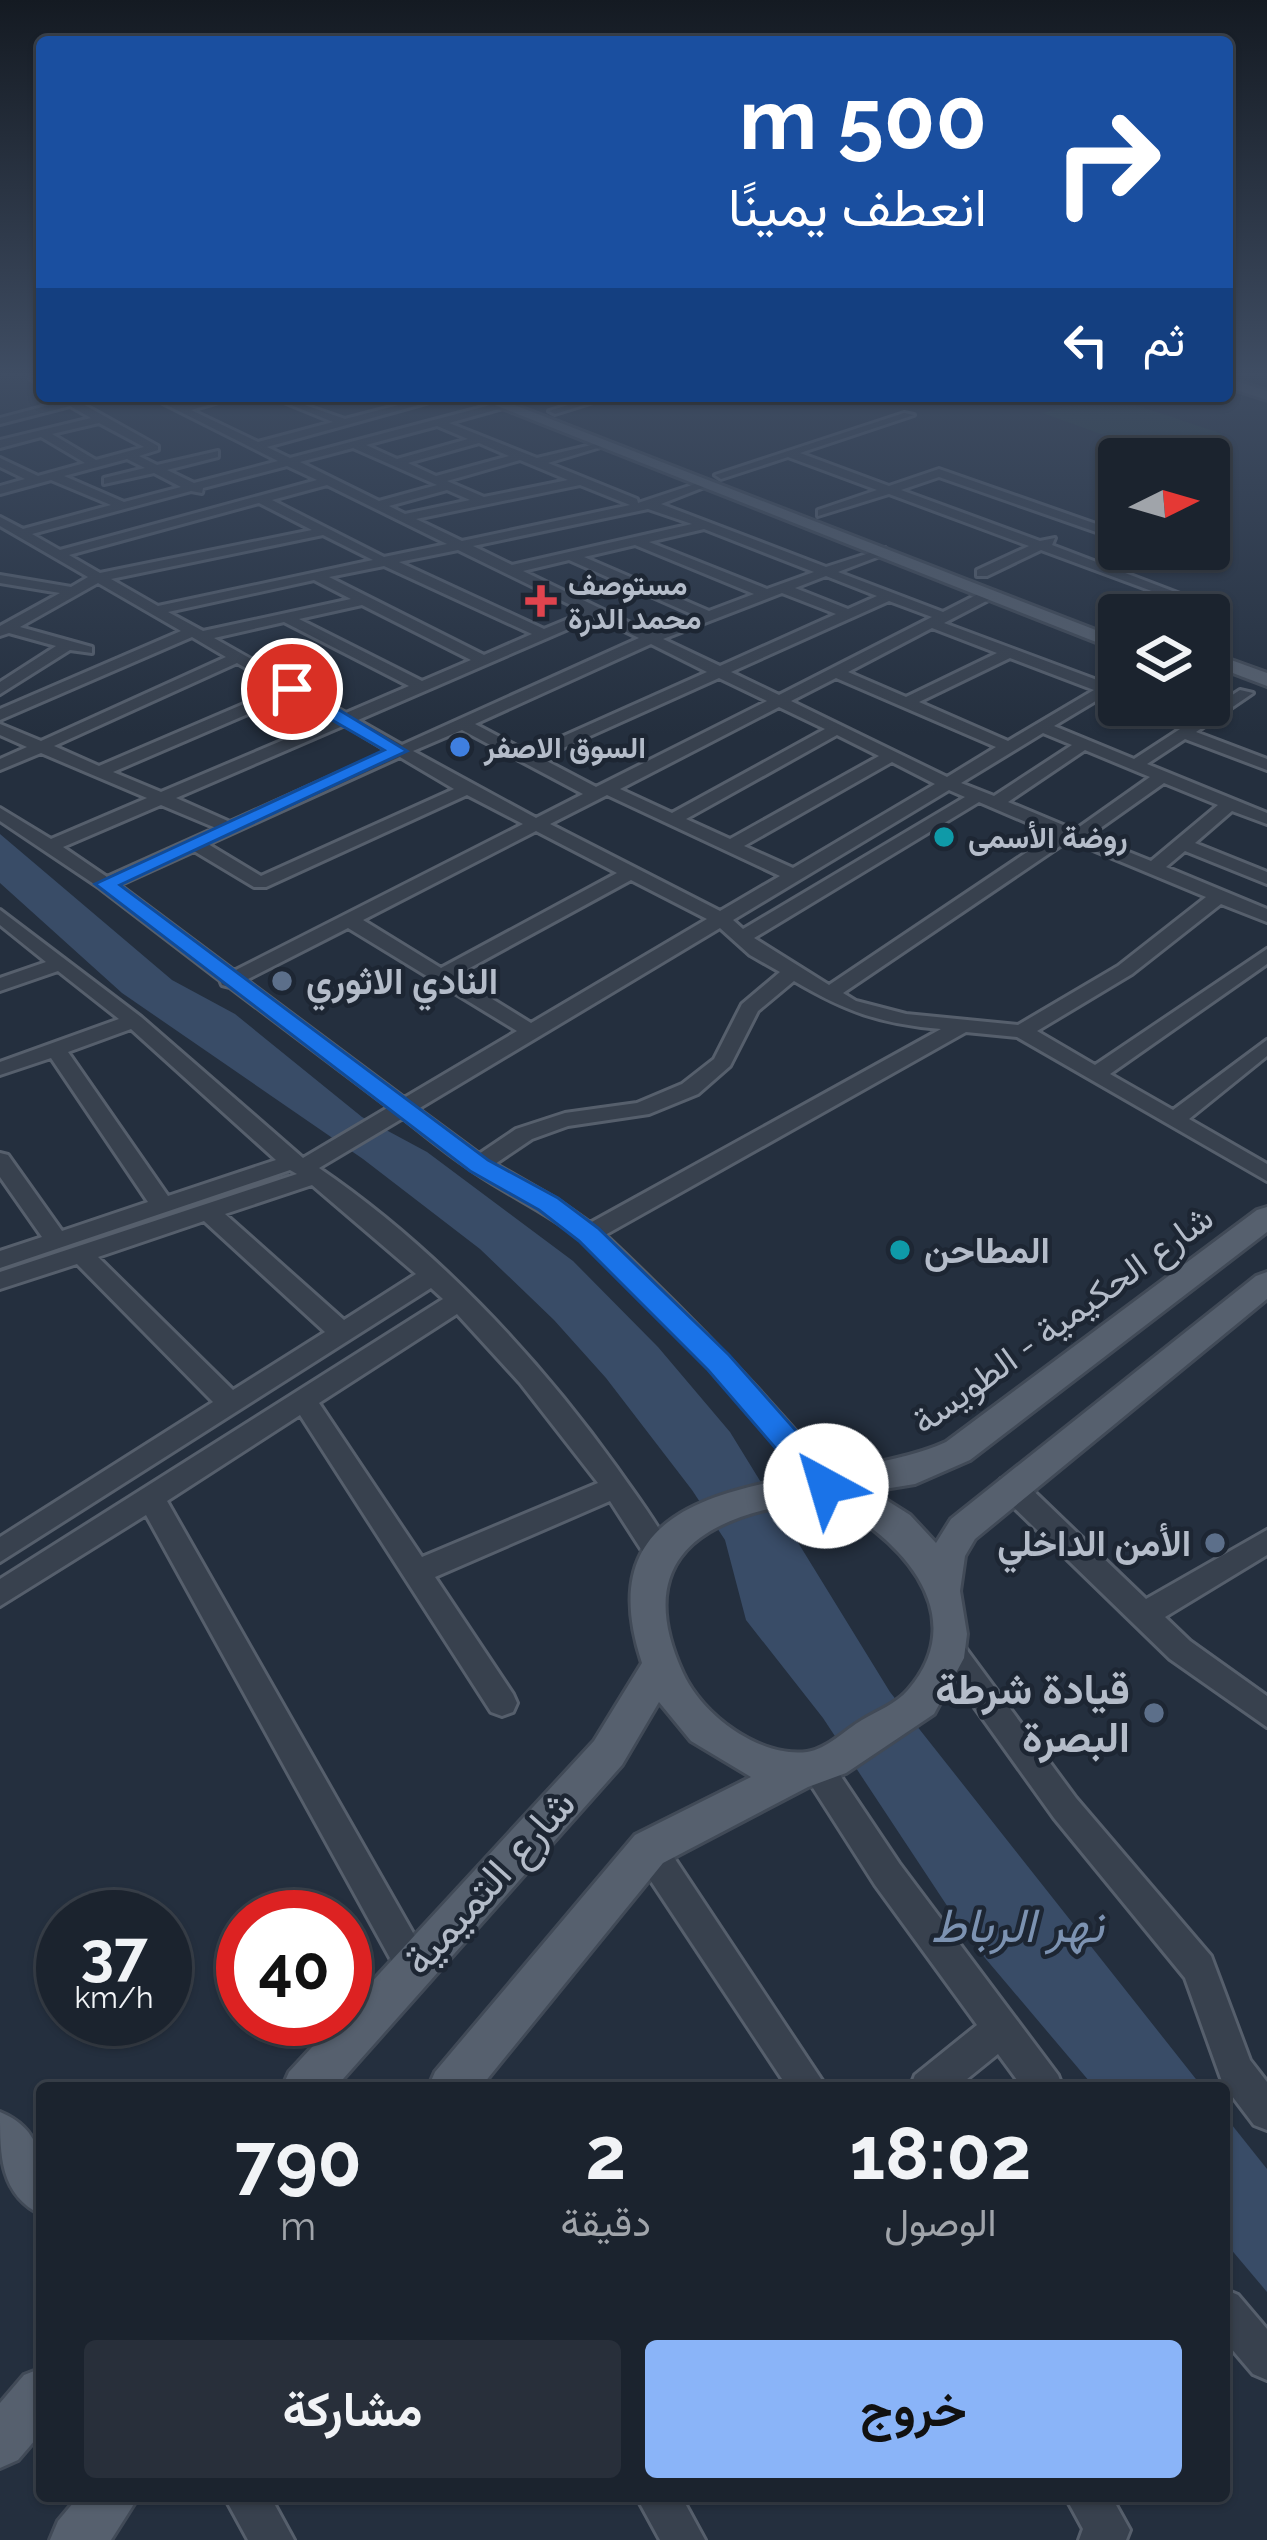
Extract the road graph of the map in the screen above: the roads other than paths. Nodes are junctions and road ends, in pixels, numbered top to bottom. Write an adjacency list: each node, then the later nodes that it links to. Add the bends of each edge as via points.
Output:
1 (101, 497): 22 (street)
2 (158, 497): 22 (street)
3 (210, 497): 23 (street)
4 (269, 497): 17 (street)
5 (359, 497): 21 (street)
6 (402, 497): 21 (street)
7 (472, 497): 18 (street)
8 (503, 497): 18 (street)
9 (620, 497): 19 (street)
10 (651, 497): 19 (street)
11 (667, 497): 20 (street)
12 (737, 497): 39 (main road)
13 (776, 497): 24 (main road)
14 (866, 497): 24 (street)
15 (908, 497): 37 (street)
16 (1005, 497): 30 (street)
17 (260, 499): 23 (street); 32 (street)
18 (482, 501): 26 (street)
19 (633, 502): 36 (street)
20 (651, 504): 28 (street); 36 (street)
21 (377, 505): 26 (street)
22 (123, 506): 33 (street)
23 (228, 507): 25 (street)
24 (821, 513): 45 (main road)
25 (196, 516): 29 (street); 40 (street)
26 (404, 518): 36 (street)
27 (0, 520): 33 (street)
28 (705, 525): 35 (street); 44 (street)
29 (216, 526)
30 (1087, 526): 31 (street); 37 (street)
31 (1098, 529)
32 (326, 531): 38 (street); 42 (street)
33 (22, 533): 40 (street)
34 (236, 536): 38 (street)
35 (636, 541): 41 (street); 50 (street)
36 (456, 543): 42 (street); 43 (street)
37 (1043, 544): 45 (street); 52 (street)
38 (255, 545): 46 (street)
39 (880, 551): 44 (street); 51 (main road)
40 (59, 554): 46 (street)
41 (570, 556): 43 (street); 58 (street)
42 (383, 559): 47 (street); 55 (street); 64 (street)
43 (510, 570): 56 (street)
44 (827, 571): 50 (street); 53 (street)
45 (982, 573): 59 (main road)
46 (99, 577): 49 (street); 55 (street)
47 (318, 577): 54 (street); 55 (street)
48 (0, 578): 49 (street)
49 (72, 591): 62 (street)
50 (774, 591): 57 (street); 58 (street)
51 (989, 594): 61 (street); 65 (main road)
52 (1173, 594)
53 (888, 596): 57 (street); 61 (street)
54 (361, 601): 60 (street); 71 (street)
55 (153, 607): 63 (street)
56 (596, 612): 64 (street); 66 (street)
57 (847, 614): 73 (street)
58 (706, 615): 66 (street)
59 (1098, 616)
60 (286, 617): 63 (street); 77 (street)
61 (938, 620): 69 (street); 74 (street)
62 (4, 630): 67 (street)
63 (198, 634): 70 (street); 86 (street)
64 (544, 634): 71 (street)
65 (1098, 637)
66 (652, 638): 73 (street); 88 (street)
67 (68, 645): 68 (street); 79 (street)
68 (87, 650)
69 (1010, 653): 76 (street); 85 (street)
70 (238, 658): 80 (street); 95 (street)
71 (483, 660): 77 (street)
72 (1230, 666): 75 (main road)
73 (715, 670): 83 (street); 98 (street)
74 (836, 672): 83 (street); 85 (street)
75 (1267, 680)
76 (1098, 681)
77 (420, 686): 87 (street)
78 (1230, 687): 81 (main road)
79 (0, 688)
80 (292, 689): 87 (street); 102 (street)
81 (1245, 692): 84 (main road); 92 (street)
82 (1098, 693): 89 (street)
83 (779, 701): 91 (street); 106 (street)
84 (1267, 701)
85 (907, 702): 94 (street)
86 (4, 710)
87 (343, 719): 96 (street); 107 (street)
88 (461, 723): 96 (street); 98 (street)
89 (1042, 727): 93 (street); 94 (street)
90 (0, 729): 95 (street)
91 (837, 729): 97 (street); 111 (street)
92 (1185, 734): 100 (street); 101 (street)
93 (1084, 744): 100 (street); 108 (street)
94 (1009, 746): 104 (street)
95 (41, 747): 99 (street); 102 (street)
96 (398, 751): 105 (street); 114 (street)
97 (892, 756): 104 (street); 119 (street)
98 (528, 758): 106 (street)
99 (0, 765)
100 (1135, 765): 103 (street)
101 (1267, 765)
102 (99, 772): 107 (street)
103 (1163, 776): 109 (street); 115 (street)
104 (947, 783): 108 (street); 122 (street)
105 (466, 789): 113 (street); 116 (street, via 260,883)
106 (601, 792): 111 (street); 113 (street)
107 (160, 798): 114 (street); 118 (street)
108 (987, 800): 115 (street); 130 (street)
109 (1230, 804): 112 (street); 117 (street)
110 (0, 813): 118 (street)
111 (673, 819): 119 (street)
112 (1267, 819)
113 (534, 826): 121 (street); 129 (street)
114 (230, 829): 116 (street)
115 (1071, 835): 120 (street); 137 (street)
116 (195, 844): 124 (street)
117 (1183, 844): 120 (street); 123 (street)
118 (50, 846): 124 (street)
119 (730, 846): 122 (street)
120 (1153, 869): 125 (street)
121 (630, 873): 128 (street); 134 (street)
122 (793, 875): 128 (street)
123 (1267, 879)
124 (106, 884): 135 (street)
125 (1219, 896): 127 (street); 140 (street, via 1125,970)
126 (0, 916): 132 (street)
127 (1267, 916)
128 (720, 918): 130 (street); 141 (street)
129 (349, 920): 134 (street); 135 (street)
130 (741, 938): 133 (street)
131 (1267, 955): 145 (street)
132 (59, 964): 136 (street); 138 (street)
133 (791, 973): 137 (street); 151 (street, via 749,1008 723,1062 690,1089 641,1109 524,1134)
134 (441, 976): 141 (street)
135 (229, 981): 146 (street)
136 (0, 985)
137 (828, 994): 139 (street, via 875,1013)
138 (134, 1021): 143 (street); 150 (street)
139 (962, 1026): 140 (street); 155 (street)
140 (1022, 1031): 145 (street)
141 (532, 1032): 146 (street)
142 (1267, 1046): 147 (street)
143 (56, 1049): 144 (street); 152 (street)
144 (0, 1070)
145 (1096, 1074): 147 (street)
146 (405, 1109): 150 (street); 151 (street)
147 (1173, 1121): 149 (street)
148 (0, 1160): 156 (street)
149 (1261, 1162)
150 (308, 1166): 152 (street); 153 (street); 159 (street)
151 (479, 1166): 155 (street)
152 (163, 1206): 156 (street)
153 (208, 1212): 157 (street); 163 (street)
154 (1267, 1217): 167 (main road, شارع الحكيمية - الطويسة, via 958,1451 915,1471)
155 (589, 1234): 167 (street, via 666,1306)
156 (57, 1241): 158 (street)
157 (81, 1254): 160 (street); 165 (street)
158 (0, 1260)
159 (435, 1274): 162 (street); 163 (street)
160 (0, 1281)
161 (1267, 1282): 168 (main road)
162 (460, 1300): 164 (street); 166 (street)
163 (343, 1334): 165 (street)
164 (304, 1400): 169 (street); 173 (street)
165 (231, 1405): 172 (street)
166 (618, 1486): 170 (street); 173 (street)
167 (826, 1486): 170 (main road, via 740,1500); 174 (main road, via 902,1528)
168 (1011, 1487): 174 (main road, via 963,1529 948,1554); 176 (street)
169 (151, 1498): 175 (street); 183 (street)
170 (671, 1539): 178 (main road, via 649,1588 649,1635)
171 (1267, 1541): 176 (street)
172 (0, 1551)
173 (417, 1572): 179 (street)
174 (944, 1587): 177 (main road)
175 (0, 1594)
176 (1144, 1615): 180 (street)
177 (948, 1647): 181 (main road, via 918,1706); 190 (street, via 1065,1808 1199,1969 1236,2071)
178 (660, 1666): 181 (main road, via 684,1708 713,1736 749,1756); 183 (main road, شارع التميمية, via 608,1753)
179 (502, 1703)
180 (1267, 1714)
181 (819, 1764): 182 (main road); 184 (street)
182 (649, 1849): 186 (main road); 187 (street)
183 (412, 1966): 185 (main road, شارع التميمية)
184 (999, 2030): 188 (street); 189 (street)
185 (310, 2082)
186 (456, 2082)
187 (805, 2082)
188 (935, 2082)
189 (1041, 2082)
190 (1267, 2113)
191 (1230, 2316): 192 (street)
192 (1267, 2360)
193 (36, 2399): 194 (main road)
194 (0, 2442)
195 (108, 2502): 199 (main road)
196 (249, 2502): 200 (street)
197 (661, 2502): 201 (street)
198 (1090, 2502): 202 (street, via 1109,2530)
199 (76, 2540)
200 (273, 2540)
201 (684, 2540)
202 (1100, 2540)

